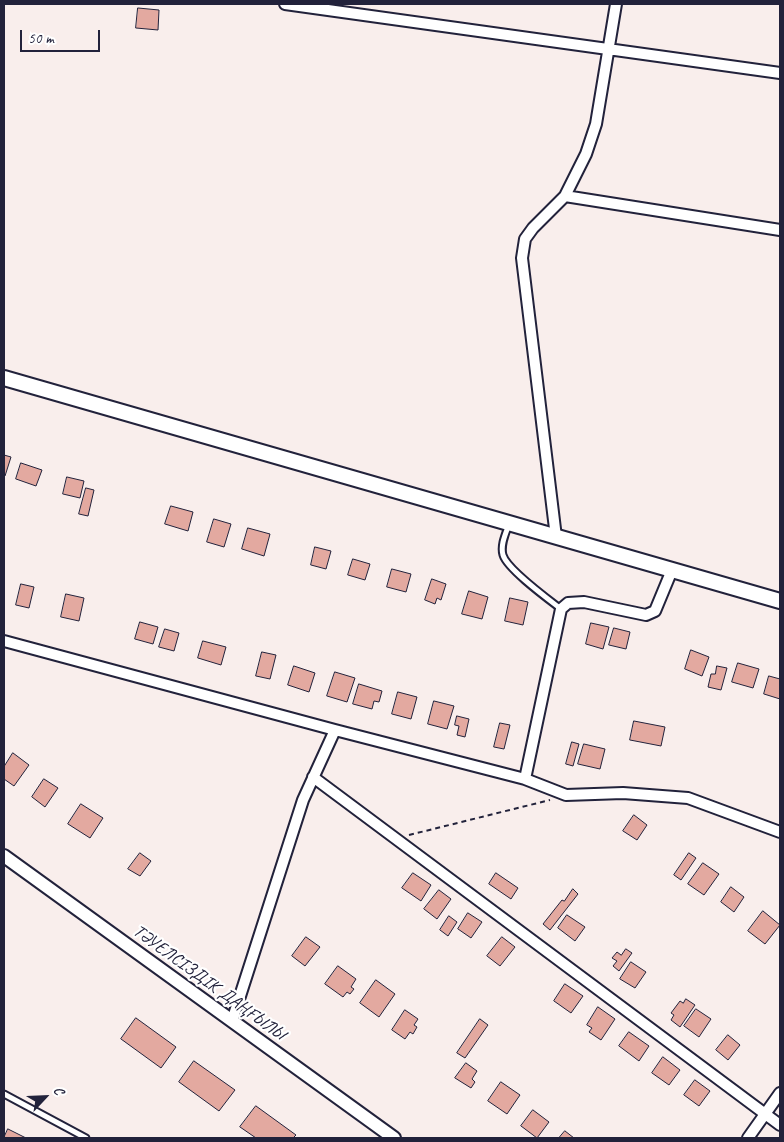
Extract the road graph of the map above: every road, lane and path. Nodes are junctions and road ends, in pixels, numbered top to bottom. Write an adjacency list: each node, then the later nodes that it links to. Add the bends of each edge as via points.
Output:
1 (286, 4): 3 (street)
2 (616, 4): 3 (street)
3 (609, 50): 4 (street); 5 (street, via 596,124 586,154)
4 (780, 73)
5 (565, 196): 6 (street); 9 (street, via 525,239 522,258)
6 (780, 230)
7 (4, 378): 8 (main road)
8 (510, 523): 9 (main road); 12 (lane, via 503,542 503,555 517,573)
9 (556, 537): 10 (main road)
10 (672, 570): 11 (main road); 12 (street, via 655,611 646,615 584,602 568,604)
11 (780, 601)
12 (561, 609): 16 (street)
13 (4, 641): 14 (street)
14 (335, 730): 15 (street); 16 (street)
15 (313, 777): 19 (street); 21 (street)
16 (526, 779): 17 (street)
17 (566, 795): 18 (street, via 623,793 688,798); 19 (path)
18 (780, 832)
19 (397, 838): 24 (street)
20 (4, 856): 21 (street, ТӘУЕЛСІЗДІК ДАҢҒЫЛЫ)
21 (232, 1021): 27 (street, ТӘУЕЛСІЗДІК ДАҢҒЫЛЫ)
22 (780, 1093): 24 (street)
23 (4, 1094): 26 (lane)
24 (766, 1114): 25 (street); 28 (street)
25 (780, 1125)
26 (86, 1138)
27 (394, 1138)
28 (748, 1138)

